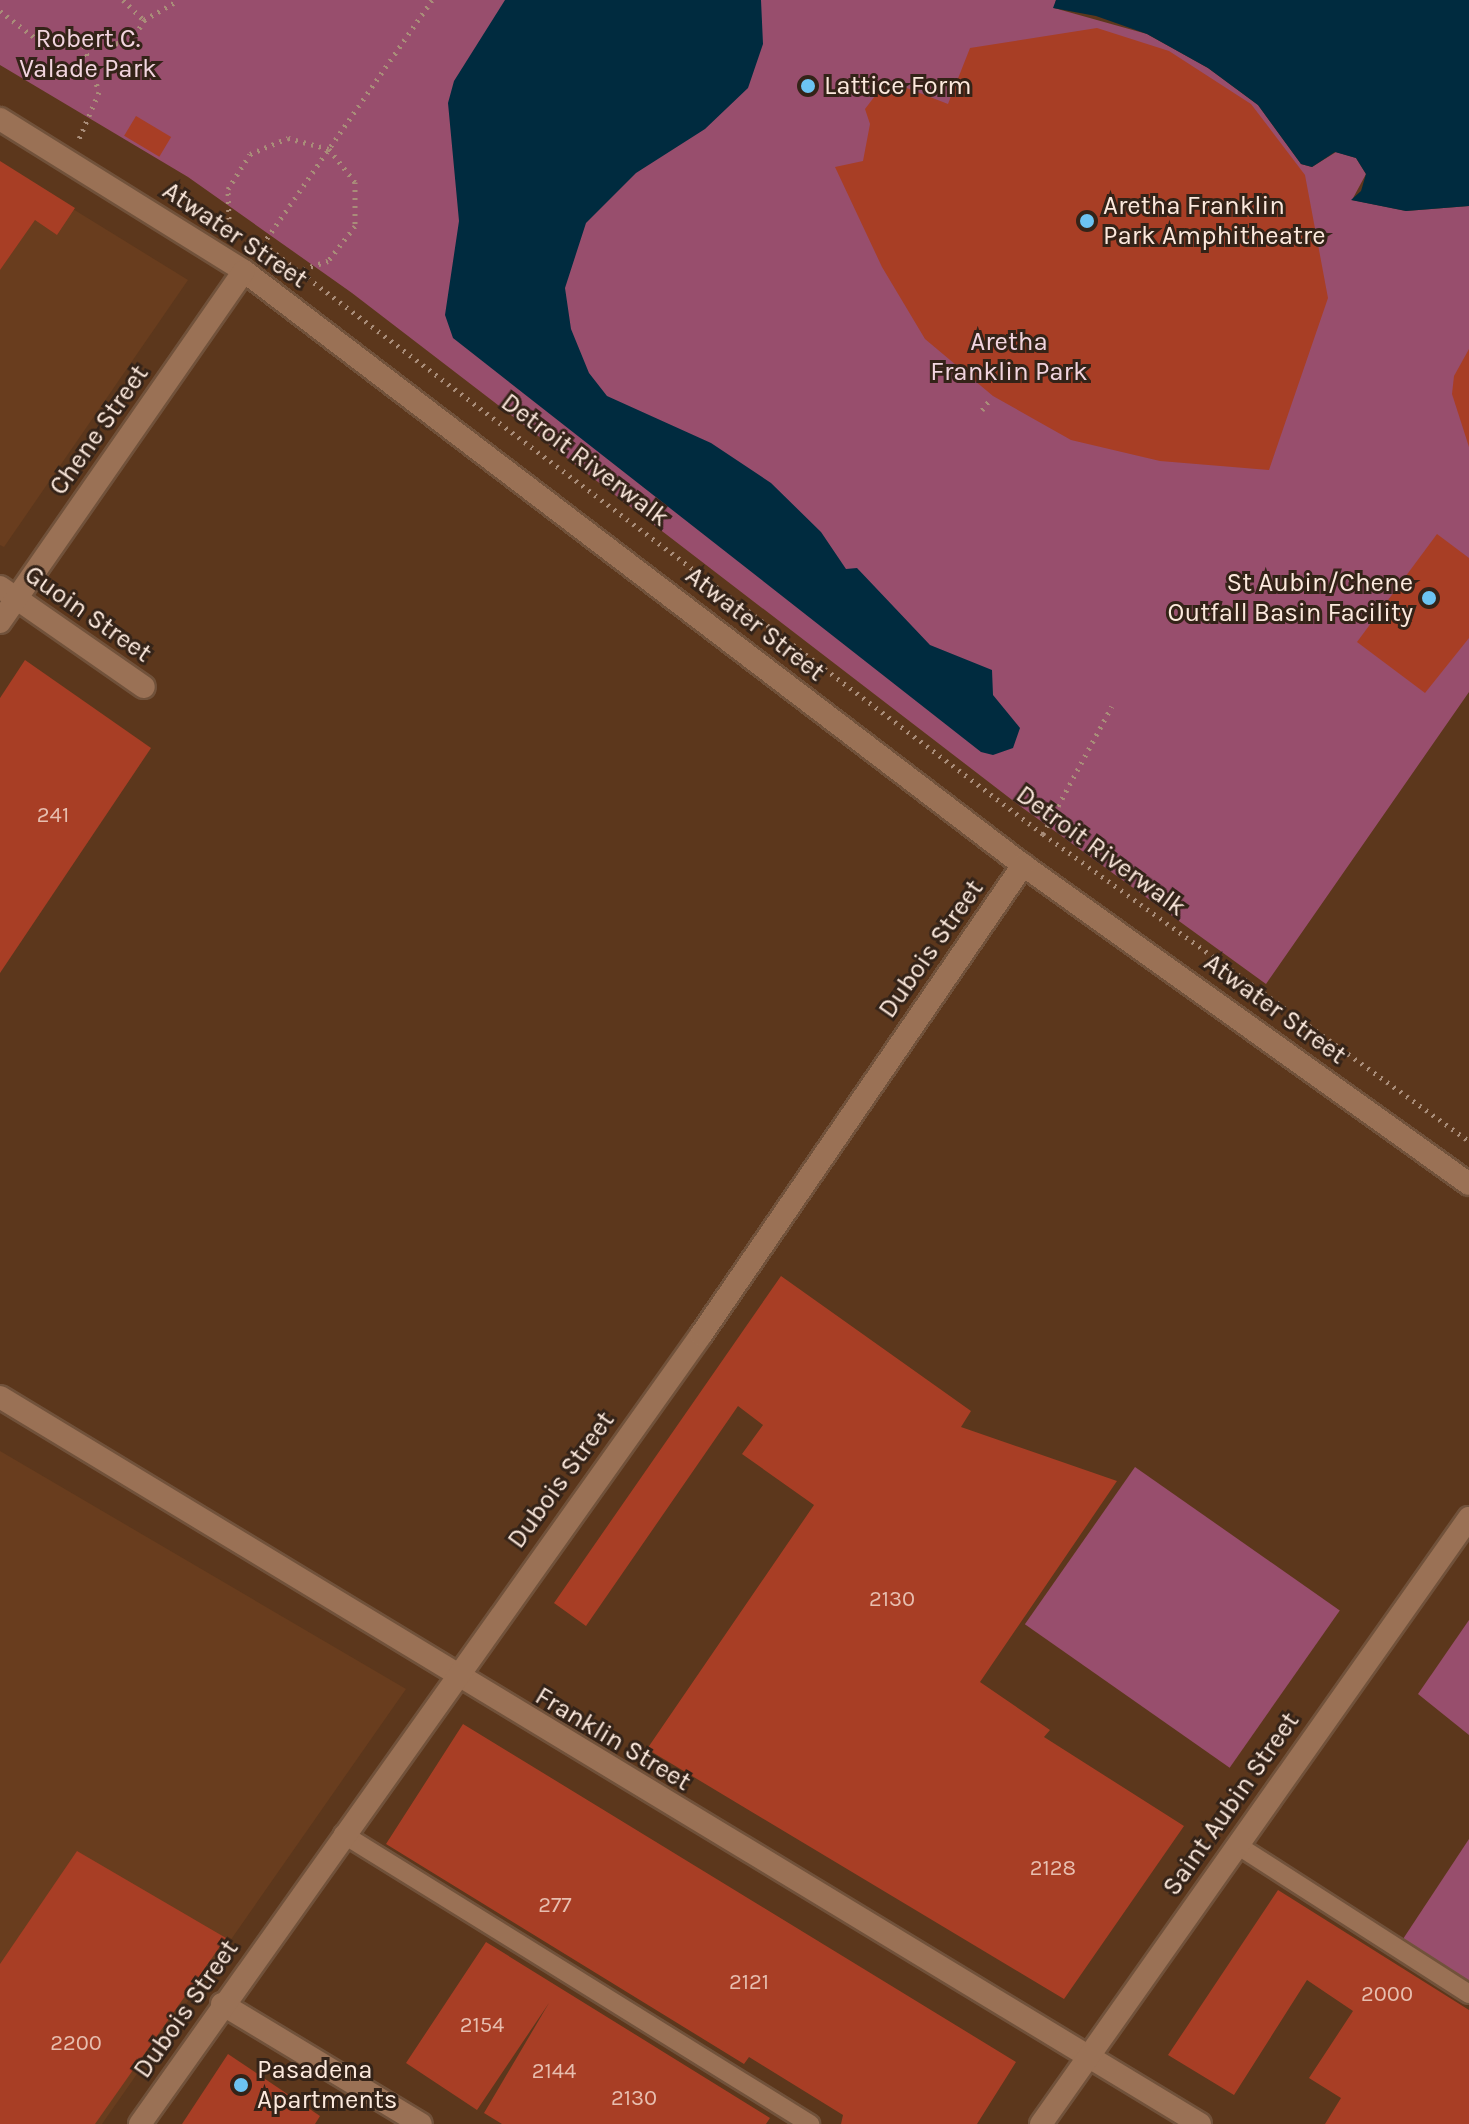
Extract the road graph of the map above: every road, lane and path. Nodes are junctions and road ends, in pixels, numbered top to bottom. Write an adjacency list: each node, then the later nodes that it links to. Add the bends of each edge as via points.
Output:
1 (123, 0): 5 (path)
2 (178, 0): 5 (path)
3 (432, 0): 8 (path, Detroit Riverwalk)
4 (0, 11): 6 (path, via 42,43)
5 (144, 20): 6 (path, via 131,42)
6 (84, 46): 9 (path, via 99,92)
7 (0, 119): 9 (street, Atwater Street)
8 (329, 149): 10 (path, via 288,138 250,154 228,189); 11 (path, via 355,182 355,226 328,261); 11 (path, Detroit Riverwalk, via 263,244)
9 (66, 160): 12 (street, Atwater Street)
10 (229, 219)
11 (300, 270): 19 (path, Detroit Riverwalk)
12 (244, 271): 15 (street, Chene Street); 20 (street, Atwater Street)
13 (989, 401): 14 (path)
14 (982, 410)
15 (8, 593): 16 (street, Chene Street); 17 (street, Guoin Street)
16 (0, 622)
17 (144, 687)
18 (1112, 706): 19 (path)
19 (1043, 834): 21 (path, Detroit Riverwalk)
20 (1023, 865): 22 (street, Atwater Street); 25 (street, Dubois Street, via 701,1335)
21 (1469, 1141)
22 (1469, 1184)
23 (0, 1397): 25 (street, Franklin Street)
24 (1469, 1518): 27 (street, Saint Aubin Street)
25 (455, 1676): 26 (street, Dubois Street); 30 (street, Franklin Street)
26 (343, 1834): 29 (street, Dubois Street); 33 (lane)
27 (1237, 1845): 28 (lane); 30 (street, Saint Aubin Street)
28 (1469, 1994)
29 (222, 2004): 31 (street, Dubois Street); 32 (street)
30 (1086, 2055): 34 (street, Saint Aubin Street); 35 (street, Franklin Street)
31 (140, 2124)
32 (421, 2124)
33 (810, 2124)
34 (1041, 2124)
35 (1200, 2124)

